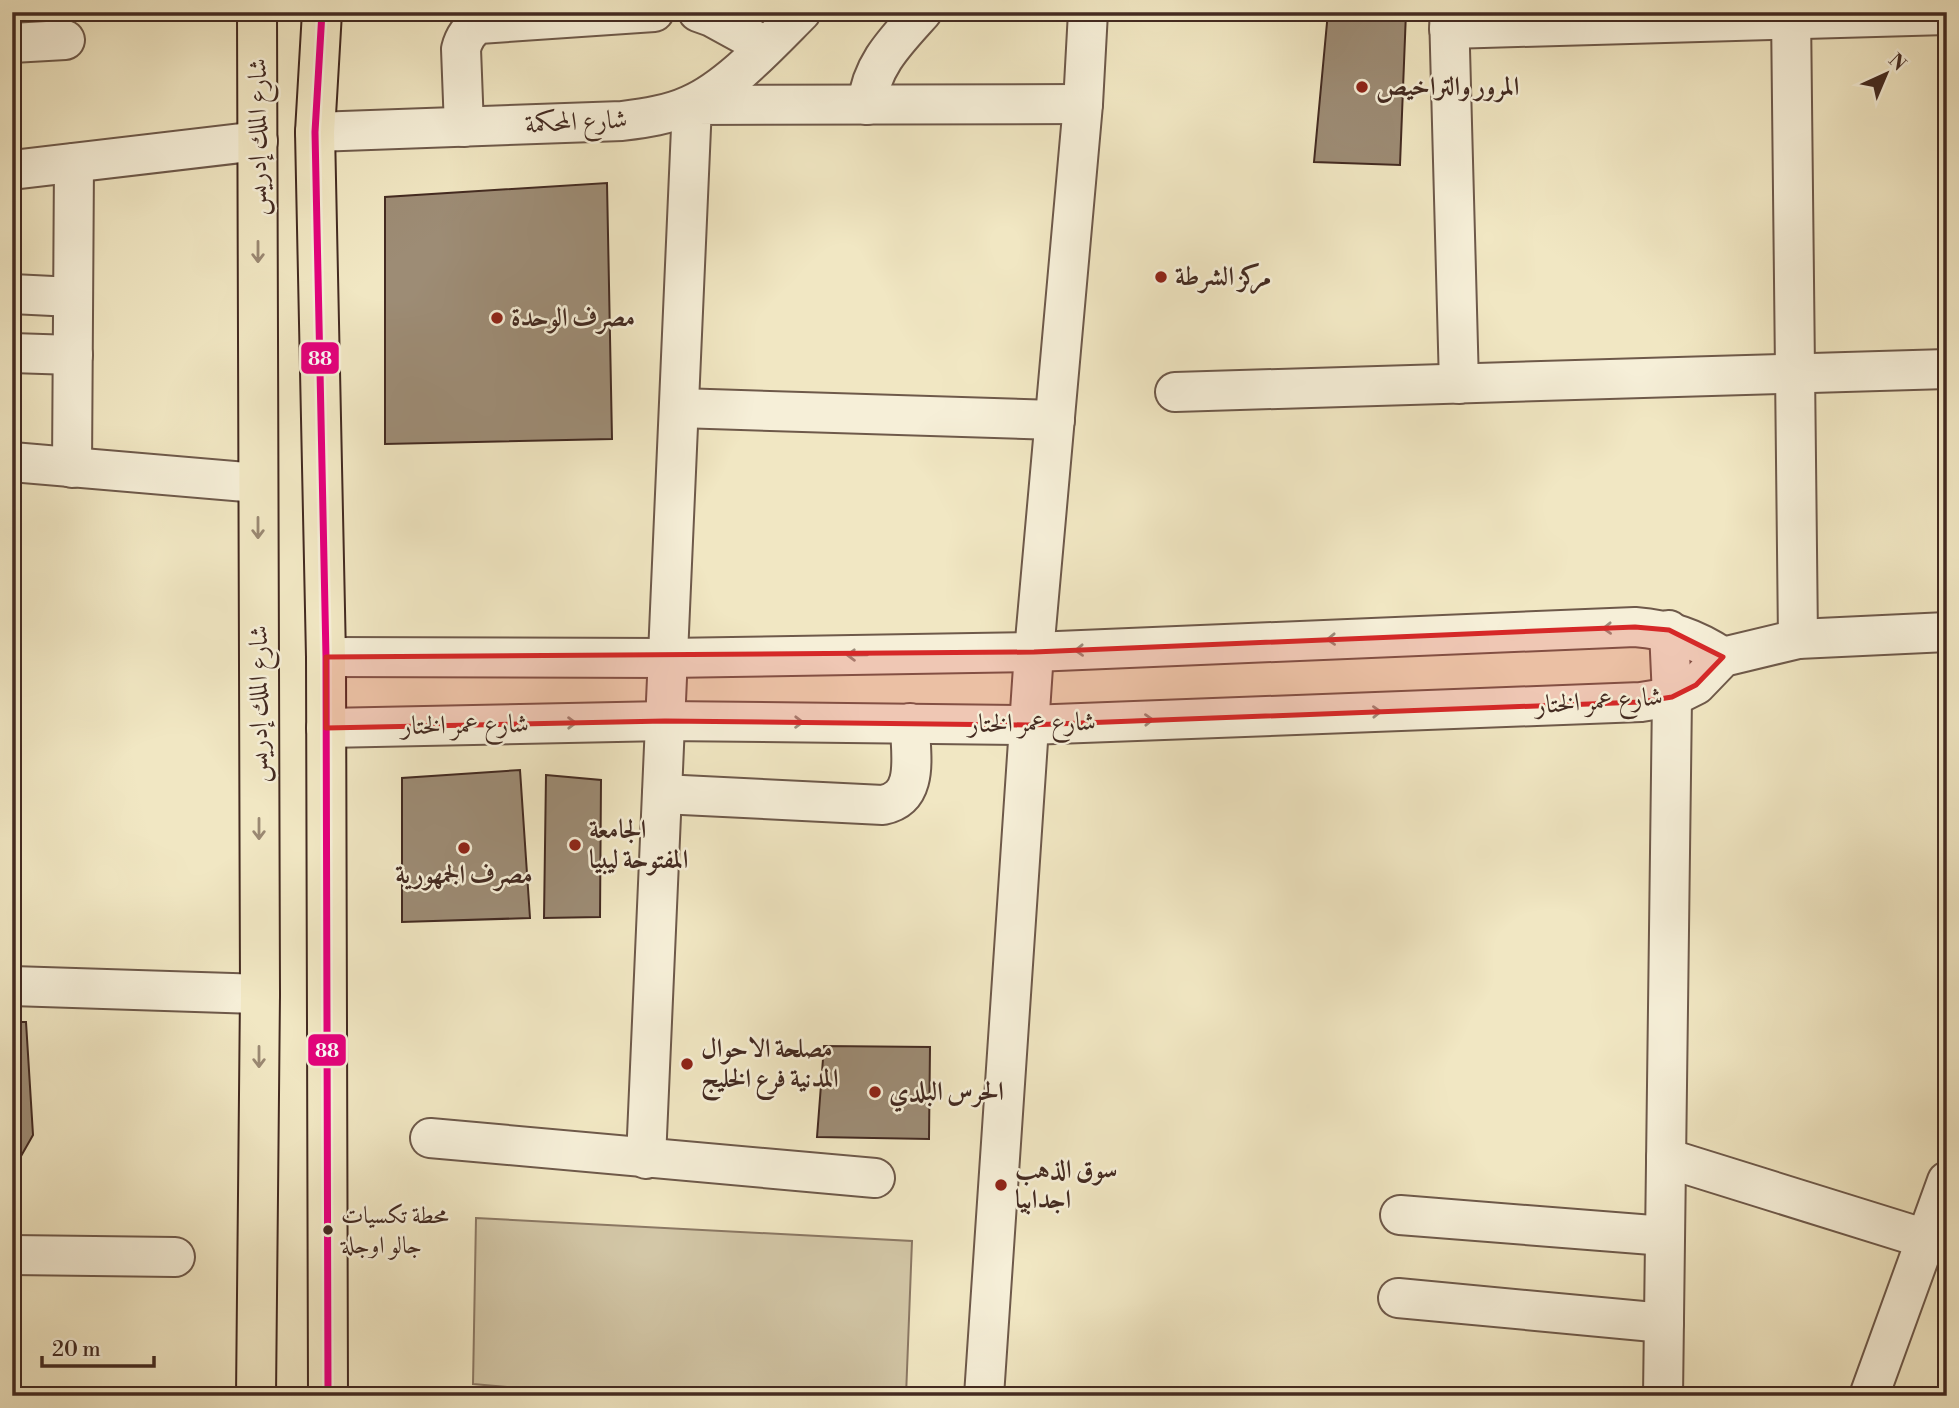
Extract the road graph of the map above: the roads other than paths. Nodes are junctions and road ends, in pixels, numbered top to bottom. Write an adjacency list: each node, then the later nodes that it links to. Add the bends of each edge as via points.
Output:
1 (257, 12): 19 (highway, شارع الملك إدريس)
2 (322, 12): 18 (highway)
3 (654, 12): 17 (street, via 473,27 461,49)
4 (698, 12): 13 (street)
5 (801, 12): 13 (street, شارع المحكمة)
6 (922, 12): 16 (street, via 881,60)
7 (1088, 12): 14 (street)
8 (1947, 15): 9 (street)
9 (1791, 16): 10 (street); 27 (street)
10 (1449, 21): 28 (street)
11 (65, 40): 12 (street)
12 (12, 43)
13 (765, 46): 15 (street, شارع المحكمة)
14 (1083, 104): 16 (street); 31 (street)
15 (692, 105): 16 (street); 17 (street, شارع المحكمة, via 622,121); 30 (street)
16 (867, 105)
17 (464, 127): 18 (street, شارع المحكمة)
18 (315, 132): 39 (highway)
19 (258, 141): 20 (street); 34 (highway, شارع الملك إدريس, one-way to 34)
20 (74, 163): 21 (street); 23 (street)
21 (12, 170)
22 (12, 293): 23 (street)
23 (73, 297): 25 (street)
24 (12, 353): 25 (street)
25 (73, 355): 33 (street)
26 (1947, 369): 27 (street)
27 (1796, 374): 28 (street); 37 (street)
28 (1459, 384): 29 (street)
29 (1175, 392)
30 (679, 408): 31 (street); 41 (street)
31 (1055, 420): 38 (street)
32 (12, 462): 33 (street)
33 (72, 468): 34 (street)
34 (258, 483): 49 (highway, شارع الملك إدريس, one-way to 49)
35 (1669, 630): 38 (street, one-way to 38, via 1635,627); 40 (street, via 1697,640); 42 (street)
36 (1947, 632): 37 (street)
37 (1798, 639): 40 (street)
38 (1034, 652): 41 (street, one-way to 41); 45 (street)
39 (326, 657): 41 (street); 46 (highway)
40 (1723, 657): 42 (street, شارع عمر الختار, via 1696,685)
41 (668, 658): 43 (street)
42 (1672, 697): 45 (street, شارع عمر الختار, one-way to 42, via 1640,702); 51 (street)
43 (665, 721): 44 (street, شارع عمر الختار, one-way to 44); 46 (street, شارع عمر الختار, one-way to 43); 47 (street)
44 (909, 723): 45 (street, شارع عمر الختار); 47 (street, via 911,780 908,790 893,803)
45 (1029, 725): 64 (street)
46 (326, 729): 63 (highway)
47 (662, 794): 52 (street)
48 (12, 986): 49 (street)
49 (260, 994): 62 (highway, شارع الملك إدريس, one-way to 62)
50 (430, 1138): 52 (street)
51 (1666, 1158): 56 (street); 57 (street)
52 (646, 1159): 53 (street)
53 (874, 1178)
54 (1947, 1181): 57 (street)
55 (1400, 1215): 56 (street)
56 (1665, 1237): 61 (street)
57 (1926, 1239): 66 (street)
58 (12, 1255): 59 (street)
59 (175, 1257)
60 (1398, 1298): 61 (street)
61 (1664, 1323): 65 (street)
62 (256, 1396)
63 (328, 1396)
64 (984, 1396)
65 (1663, 1396)
66 (1869, 1396)

